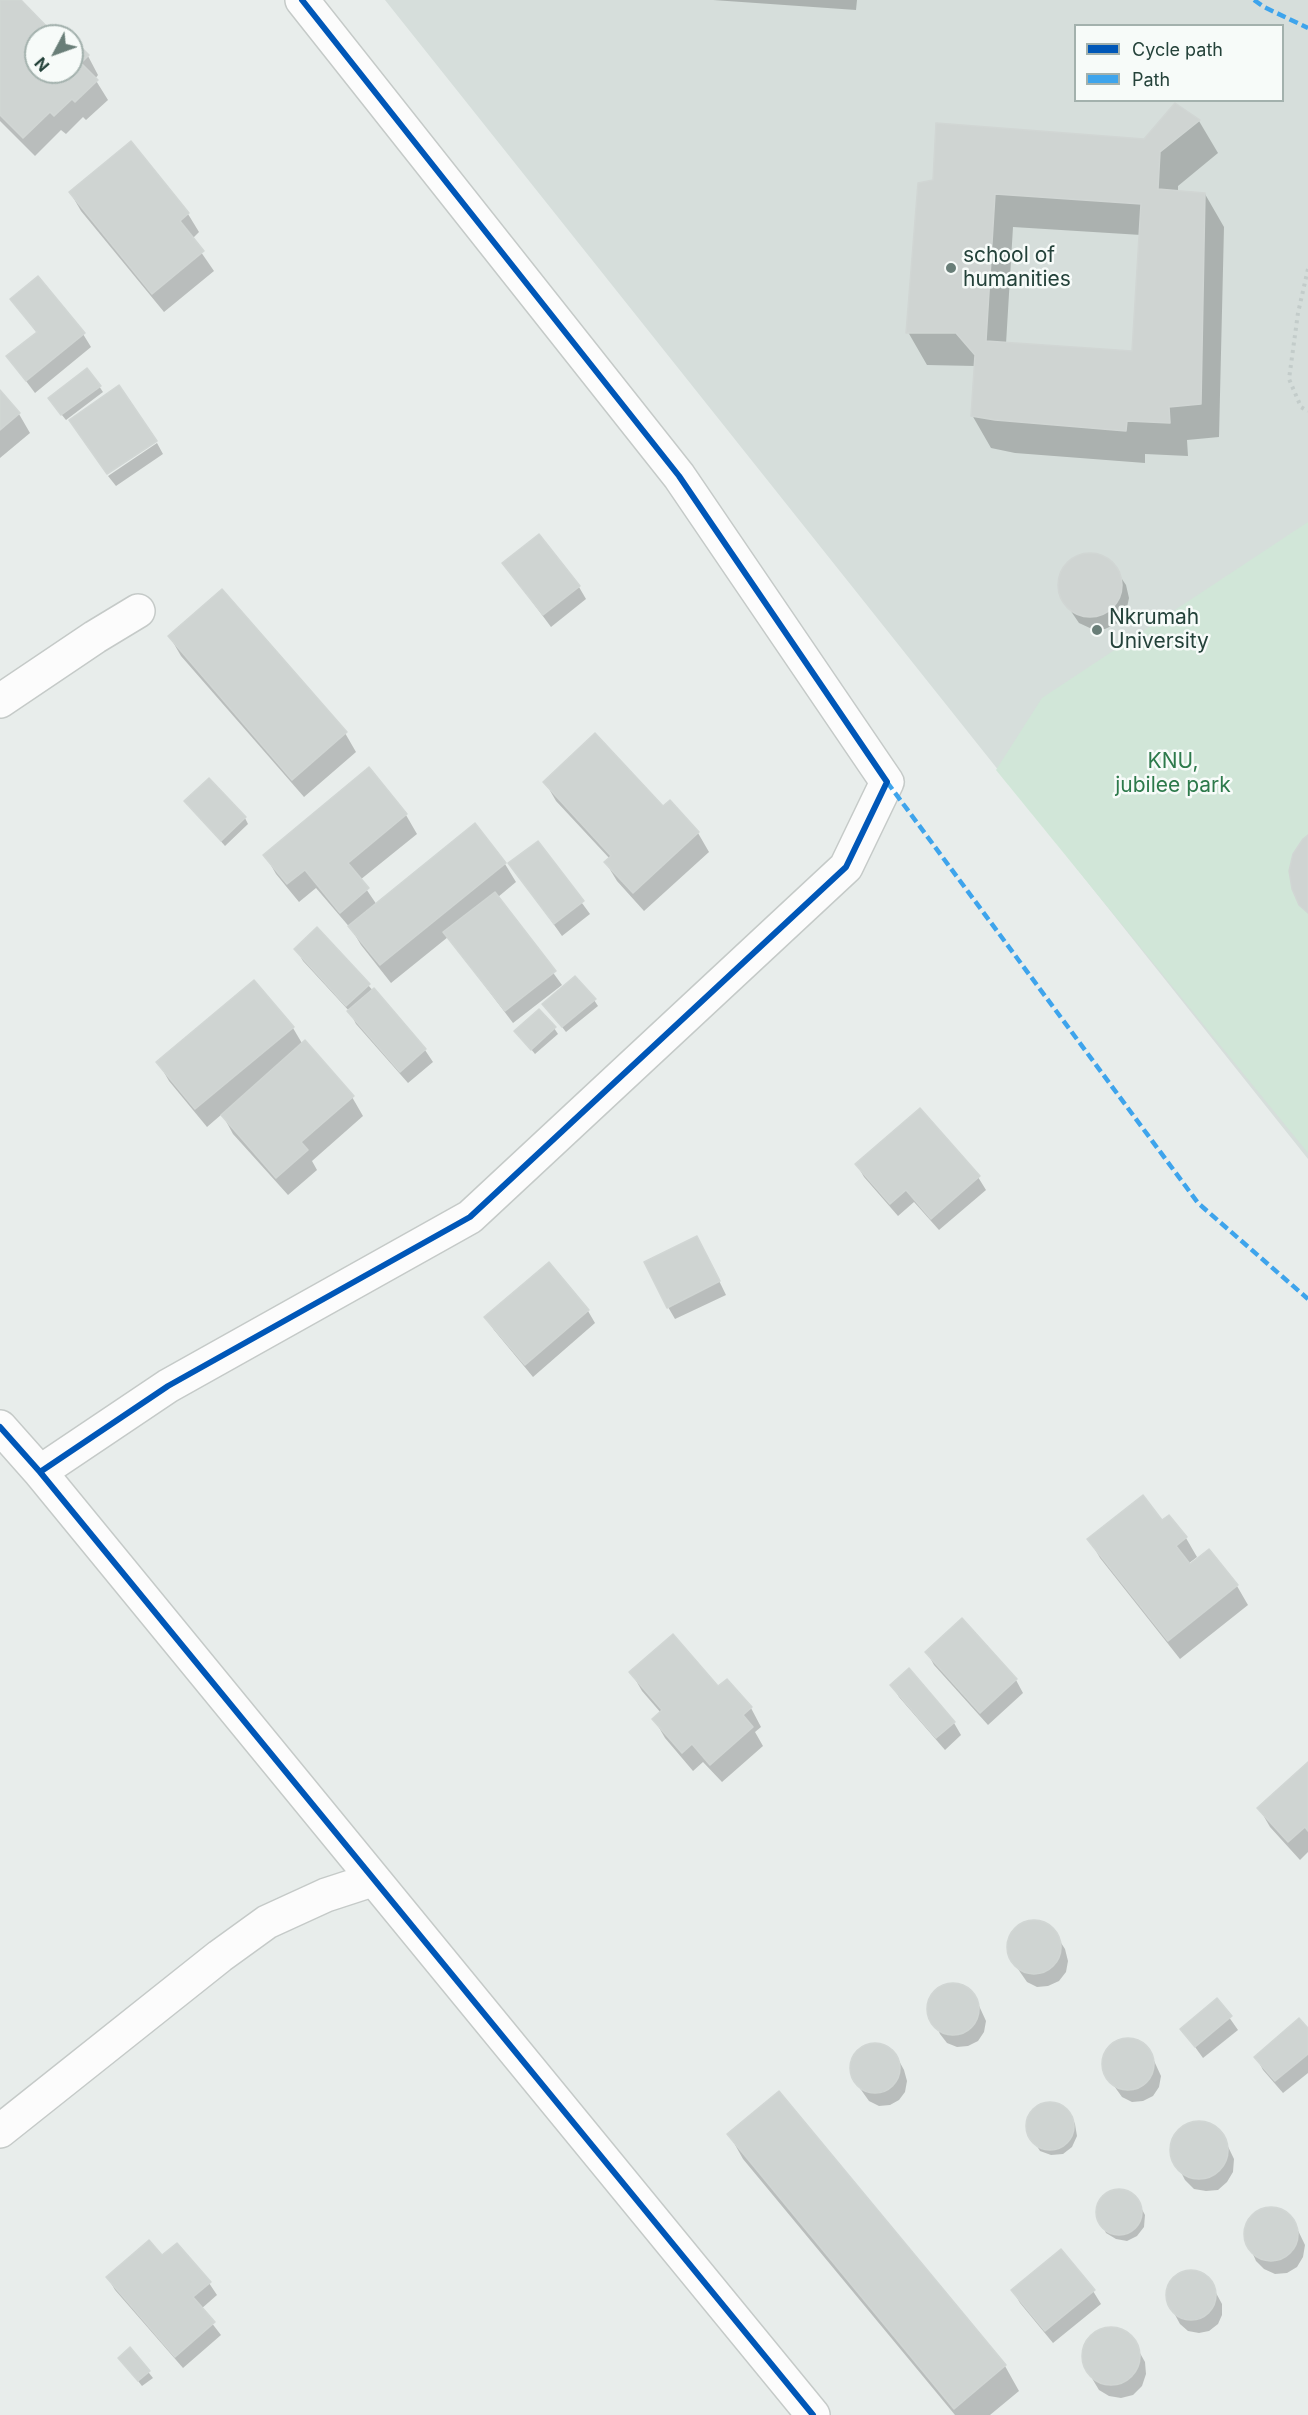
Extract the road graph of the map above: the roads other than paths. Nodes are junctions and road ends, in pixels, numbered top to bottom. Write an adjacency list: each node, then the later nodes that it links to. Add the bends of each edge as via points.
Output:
1 (302, 0): 5 (street, via 680,476 886,782 846,867 470,1217 168,1386)
2 (138, 611): 3 (street)
3 (0, 701)
4 (0, 1427): 5 (street)
5 (40, 1472): 6 (street)
6 (372, 1880): 7 (street, via 326,1895 267,1922); 8 (street)
7 (0, 2131)
8 (813, 2415)

